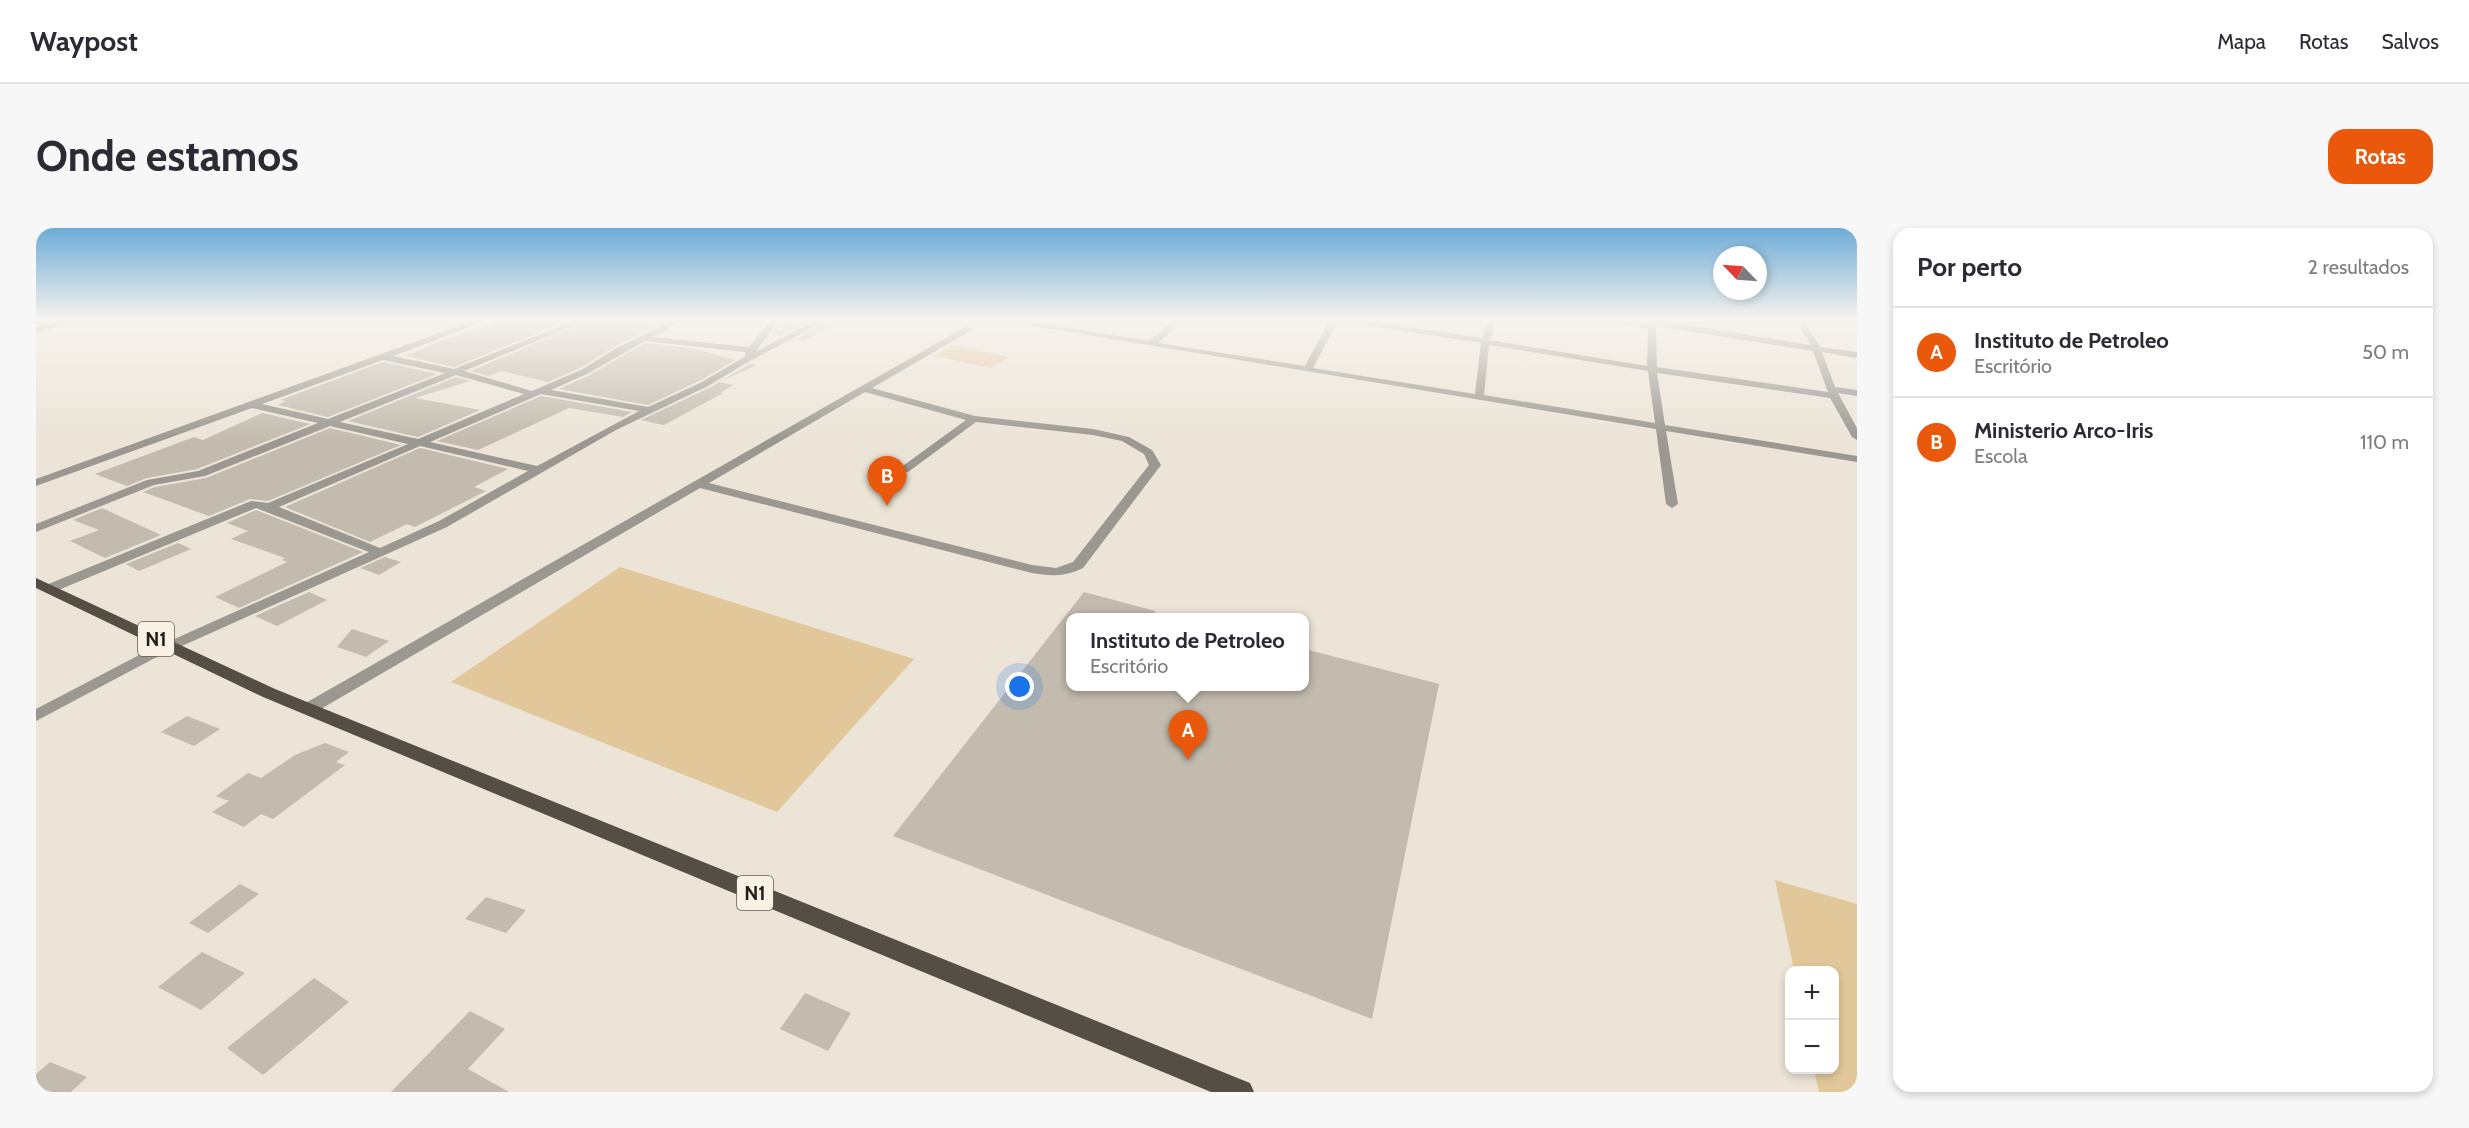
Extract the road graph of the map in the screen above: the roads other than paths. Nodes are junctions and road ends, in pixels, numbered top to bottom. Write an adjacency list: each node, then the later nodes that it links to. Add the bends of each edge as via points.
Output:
1 (374, 360): 22 (street)
2 (399, 360): 16 (street)
3 (485, 360): 16 (street)
4 (605, 360): 18 (street)
5 (746, 360): 13 (street)
6 (914, 360): 17 (street)
7 (1256, 360): 14 (street)
8 (1313, 360): 14 (street)
9 (1483, 360): 21 (street)
10 (1596, 360): 15 (street)
11 (1652, 360): 15 (street)
12 (1821, 360): 19 (street)
13 (743, 362): 23 (street)
14 (1308, 369): 21 (street)
15 (1652, 369): 19 (street); 26 (street)
16 (456, 372): 18 (street); 25 (street)
17 (865, 389): 24 (street); 33 (street)
18 (538, 392): 23 (street); 28 (street)
19 (1833, 393): 20 (street); 27 (street)
20 (1857, 393)
21 (1479, 398): 26 (street)
22 (252, 405): 25 (street); 32 (street)
23 (648, 410): 30 (street)
24 (974, 419): 31 (street); 33 (street, via 1110,435 1148,452 1155,465 1078,565 1056,573)
25 (329, 422): 28 (street); 36 (street, via 194,476 144,484)
26 (1659, 427): 29 (street); 34 (street)
27 (1857, 437)
28 (422, 442): 30 (street); 35 (street)
29 (1857, 459)
30 (539, 470): 37 (street, via 463,514)
31 (904, 470)
32 (36, 483)
33 (700, 484): 40 (street)
34 (1672, 504)
35 (269, 507): 37 (street); 38 (street, via 245,507)
36 (36, 528)
37 (382, 552): 39 (street)
38 (44, 585): 39 (highway, N1)
39 (172, 647): 40 (highway, N1); 41 (street, via 112,674)
40 (308, 709): 42 (highway, N1)
41 (36, 716)
42 (1241, 1092)

